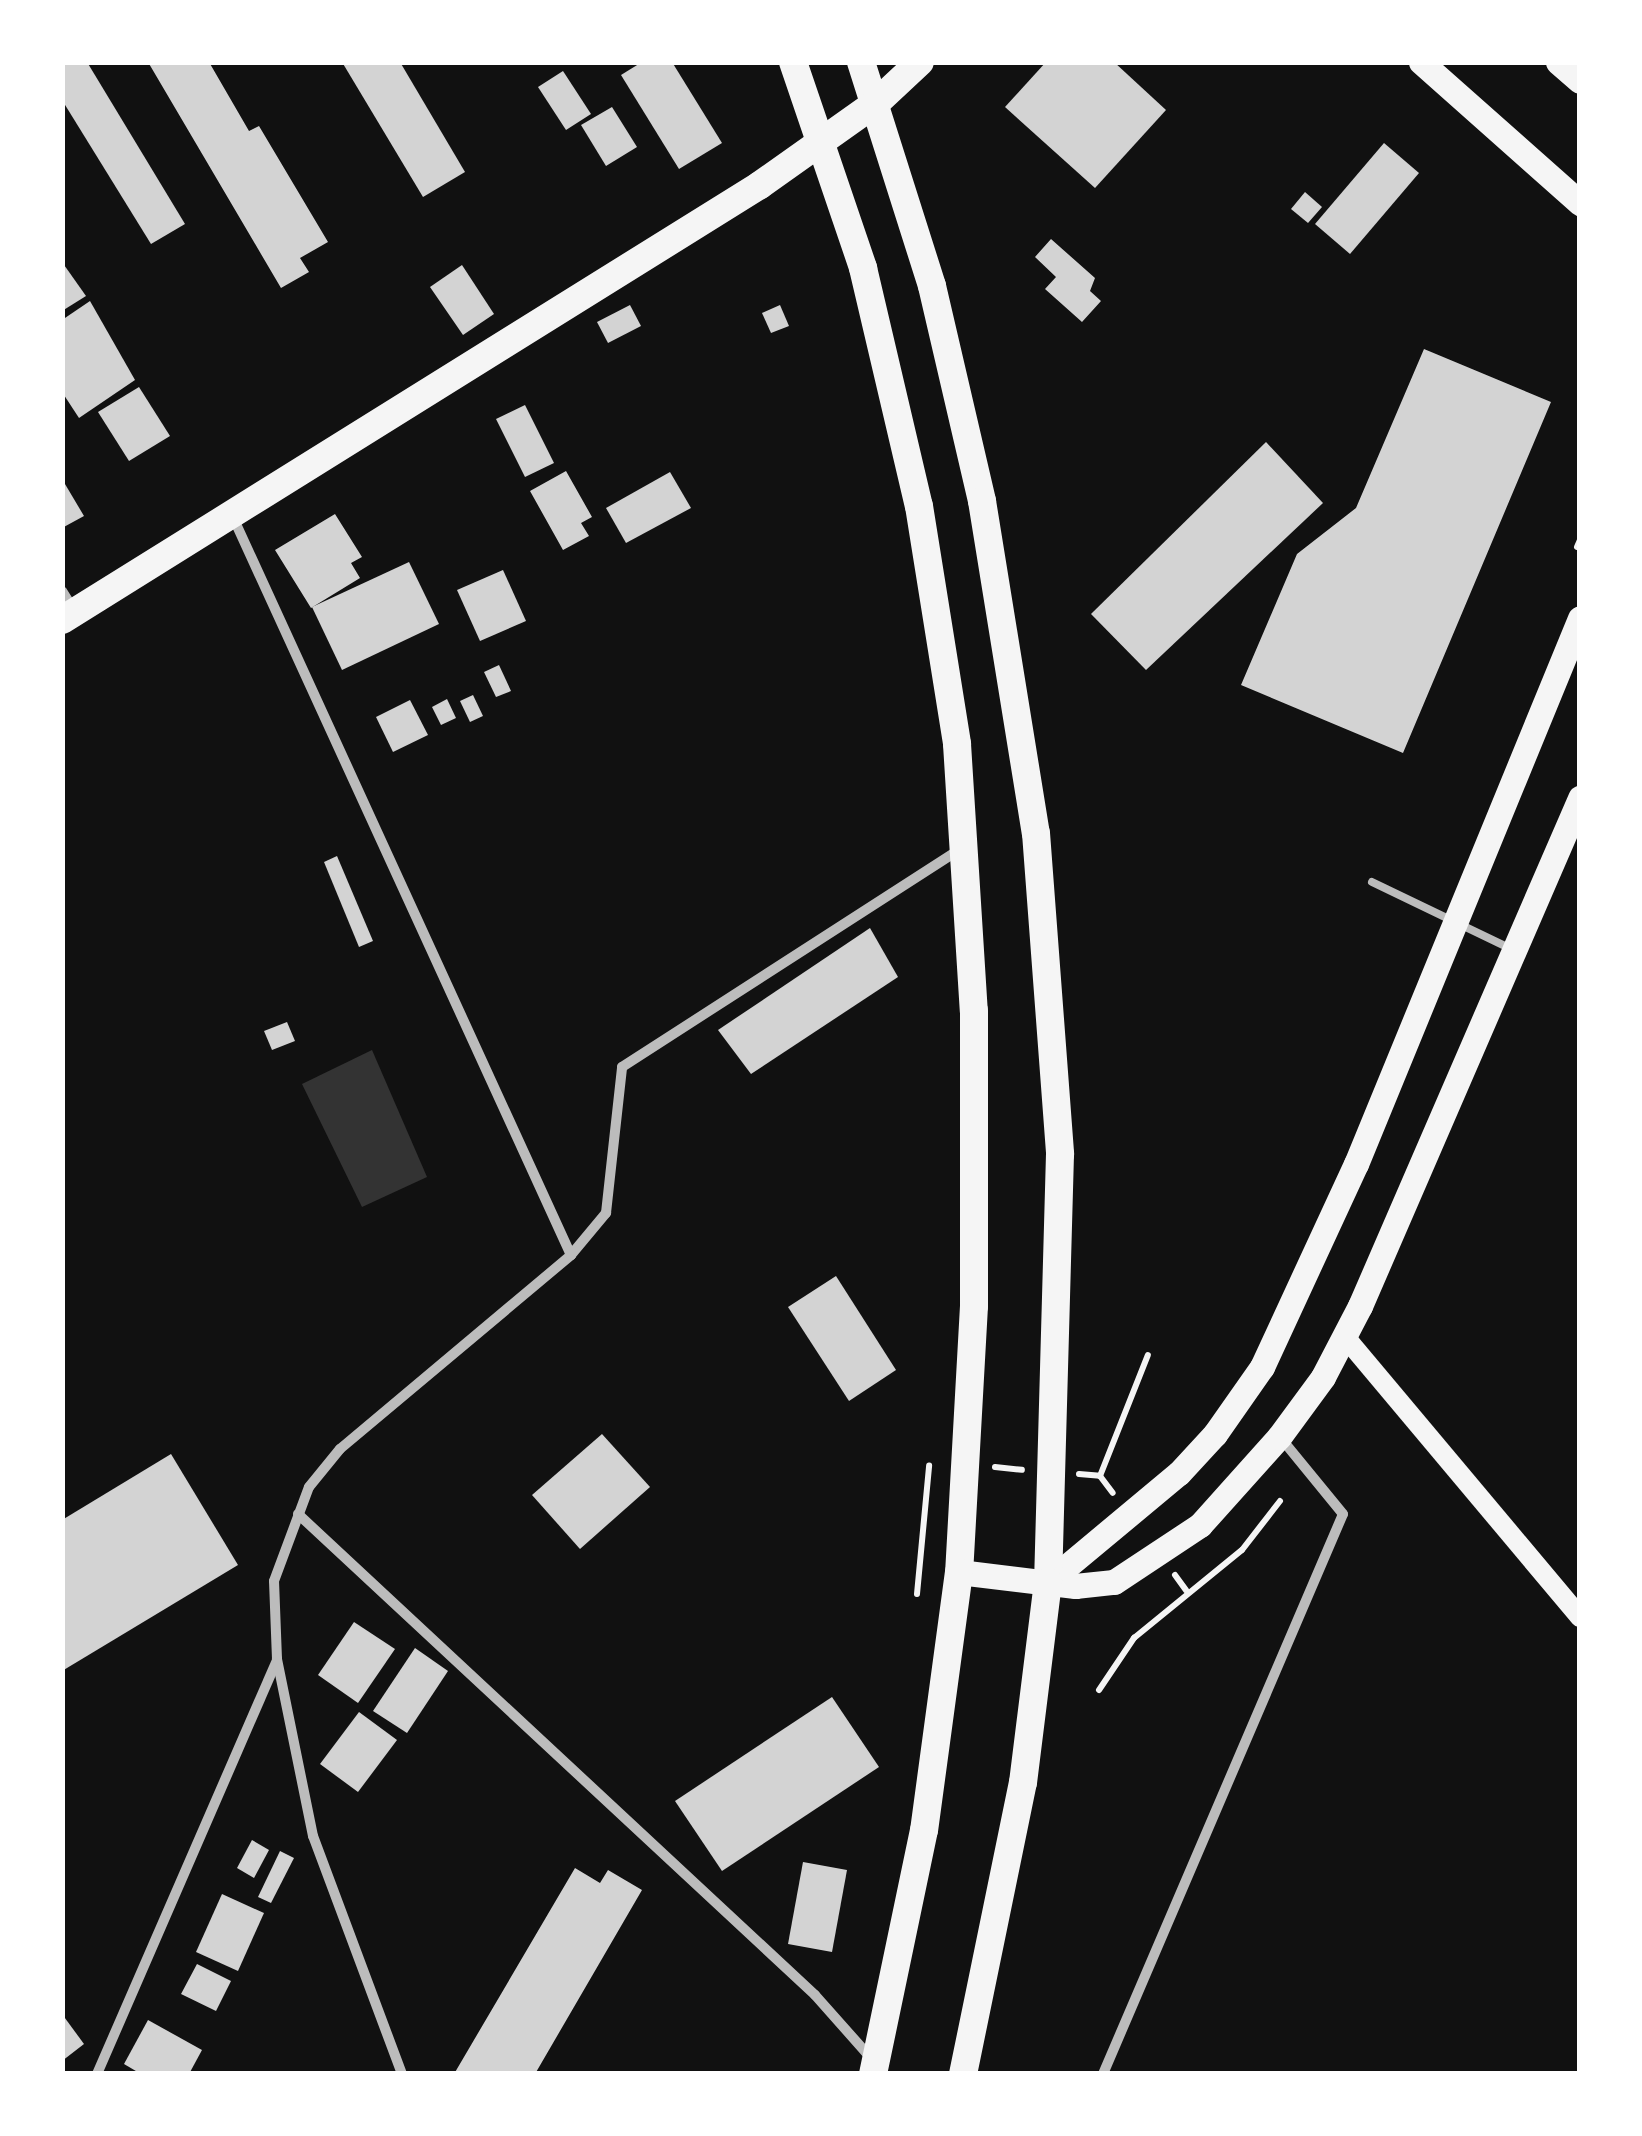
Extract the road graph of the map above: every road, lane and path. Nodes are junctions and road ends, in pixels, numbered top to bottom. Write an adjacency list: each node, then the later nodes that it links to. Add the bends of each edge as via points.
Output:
1 (794, 62): 8 (highway)
2 (861, 62): 7 (highway)
3 (920, 62): 7 (highway)
4 (1420, 62): 9 (main road)
5 (1558, 62): 6 (main road)
6 (1580, 81)
7 (876, 103): 8 (highway); 27 (highway, via 960,396 1036,832 1060,1154)
8 (824, 141): 10 (highway); 14 (highway, via 873,306 919,506 957,744)
9 (1580, 203)
10 (232, 514): 11 (highway); 18 (street)
11 (67, 608)
12 (1580, 618): 16 (main road)
13 (1580, 798): 17 (main road)
14 (965, 846): 18 (street, via 909,876 622,1067 606,1213); 26 (highway, via 978,1159)
15 (1372, 882): 16 (lane)
16 (1453, 920): 17 (lane); 27 (main road, via 1356,1164 1242,1398 1179,1473)
17 (1514, 950): 19 (main road)
18 (570, 1255): 25 (street, via 340,1449)
19 (1345, 1337): 21 (main road); 29 (main road)
20 (1148, 1355): 23 (path)
21 (1279, 1437): 27 (main road, via 1200,1524 1139,1571 1097,1585); 36 (street, via 1343,1514)
22 (929, 1462): 28 (path)
23 (1100, 1476)
24 (1280, 1500): 31 (path, via 1242,1550 1134,1638)
25 (298, 1514): 30 (street, via 274,1581); 32 (street, via 815,1995)
26 (958, 1572): 27 (main road); 32 (highway, via 924,1830)
27 (1048, 1582): 35 (highway, via 1022,1782)
28 (917, 1594)
29 (1580, 1617)
30 (277, 1659): 33 (street); 34 (street, via 313,1836)
31 (1099, 1690)
32 (878, 2070)
33 (97, 2074)
34 (402, 2074)
35 (963, 2074)
36 (1103, 2074)

